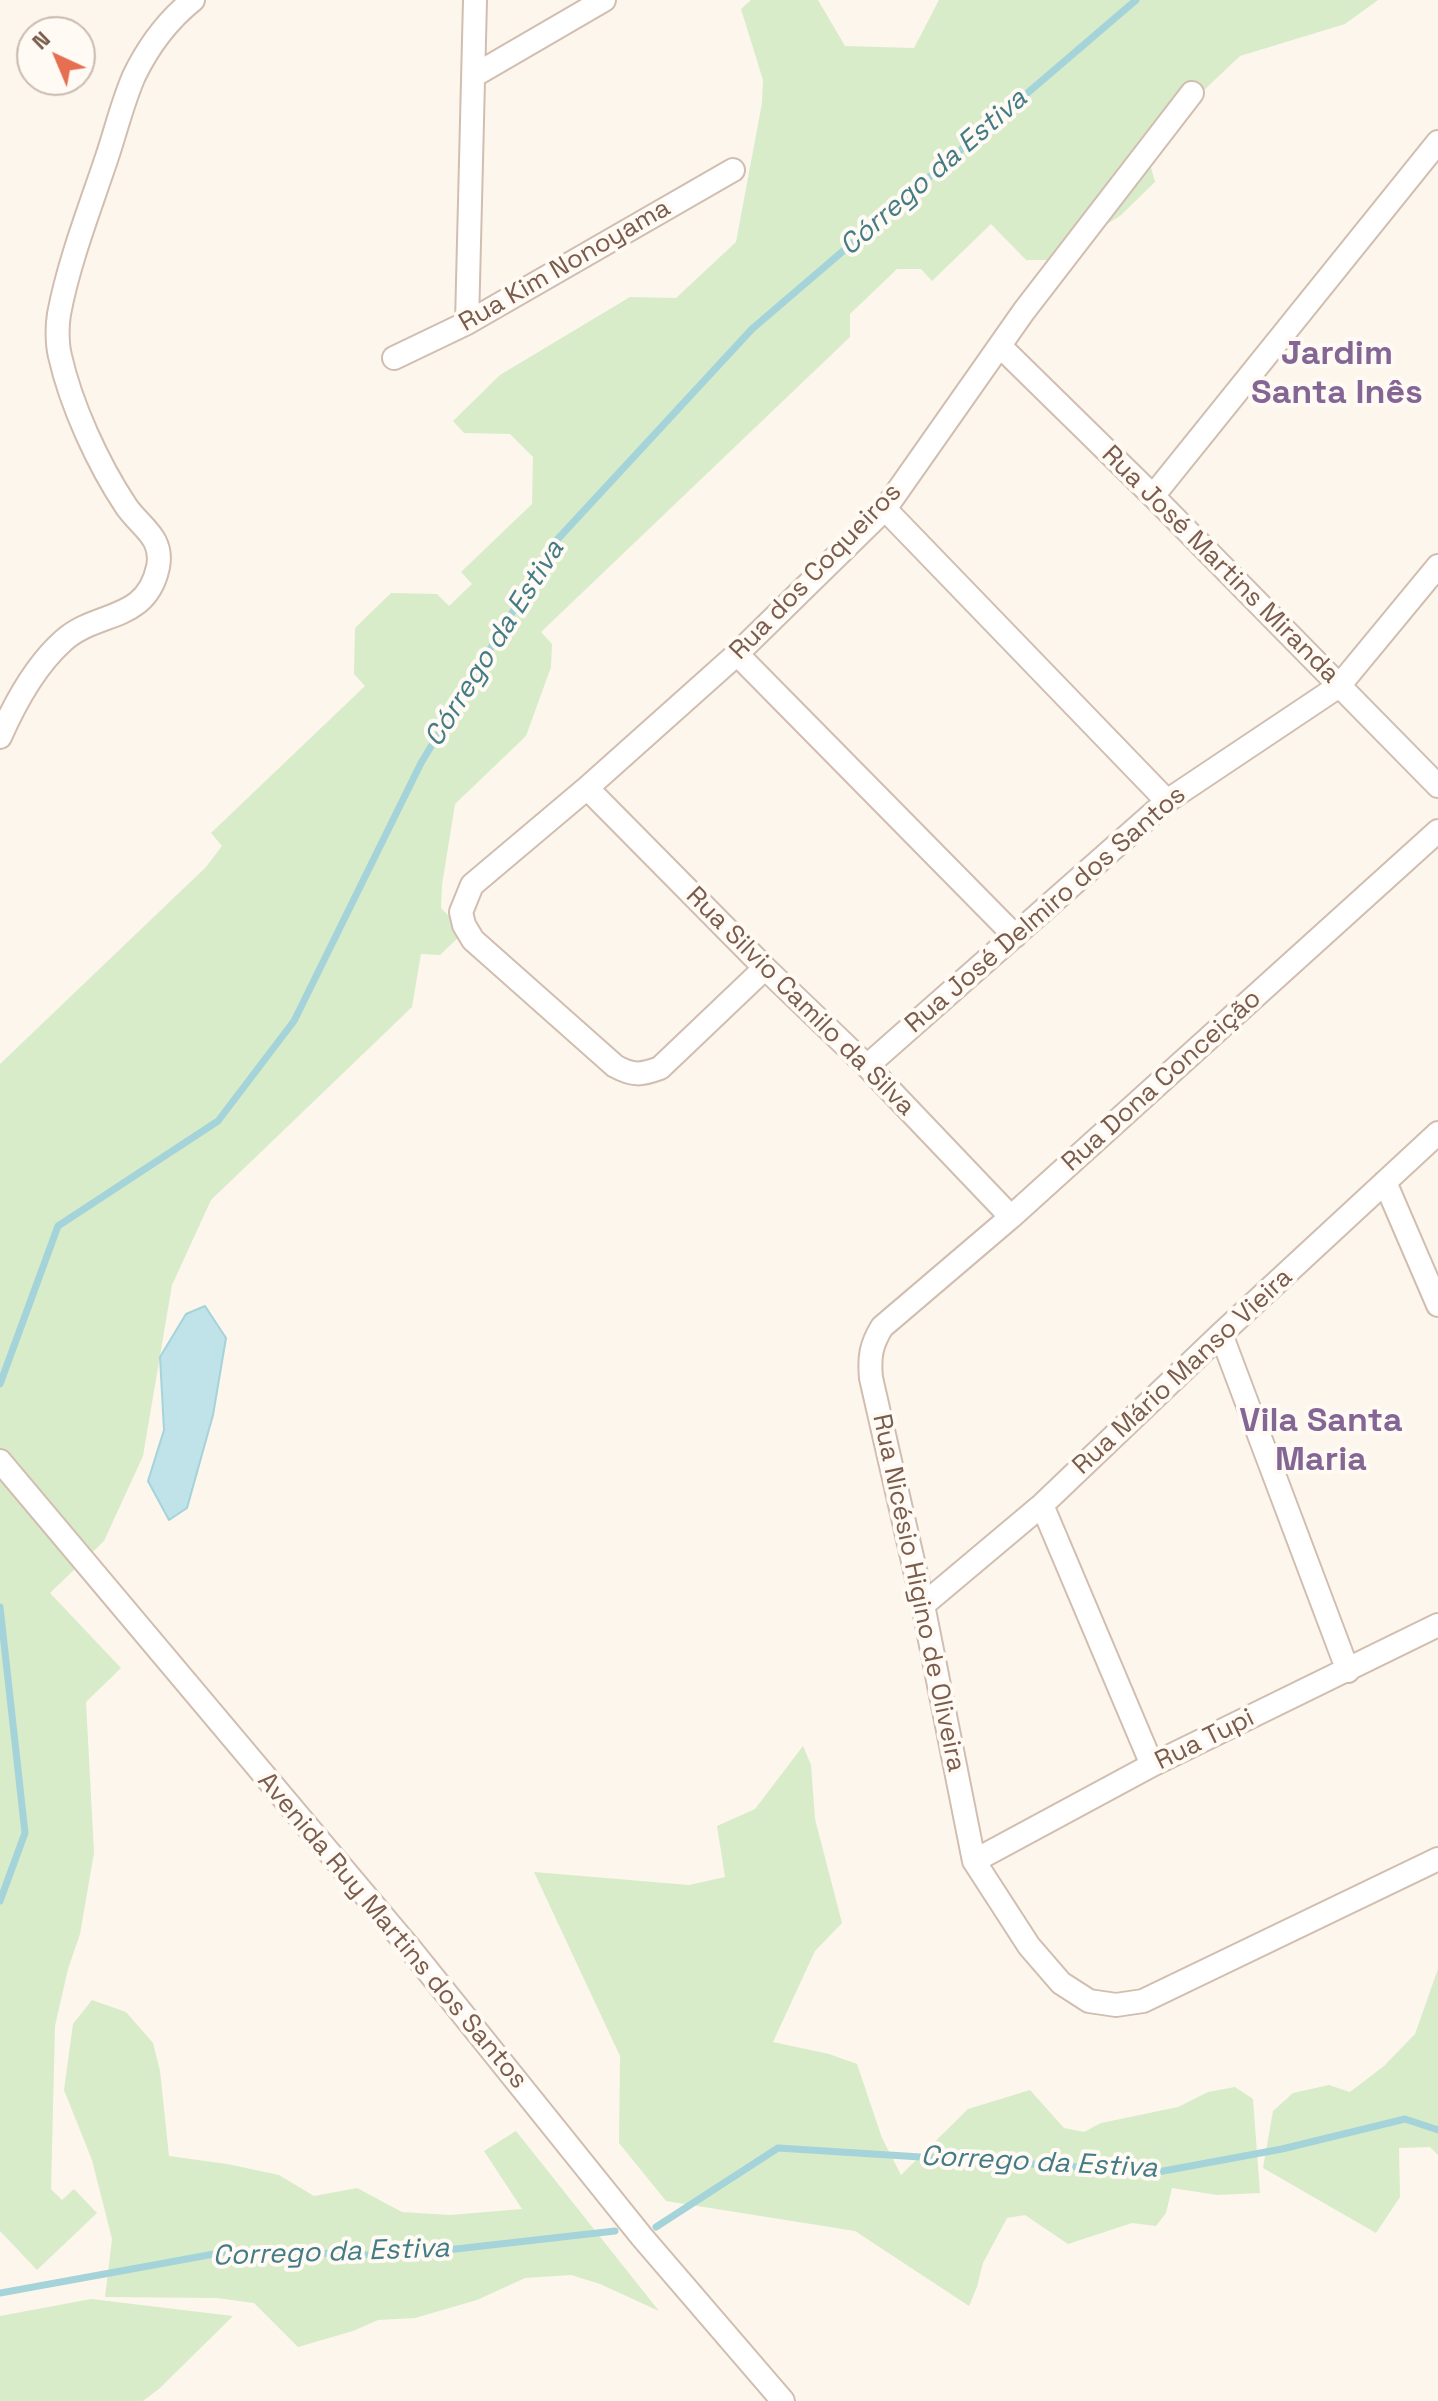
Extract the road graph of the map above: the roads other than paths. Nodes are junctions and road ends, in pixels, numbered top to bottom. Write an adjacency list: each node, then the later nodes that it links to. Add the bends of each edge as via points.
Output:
1 (193, 0): 16 (street, via 156,39 134,77 58,316 59,354 78,409 127,508 157,539 158,565 146,597 122,614 90,623 63,640 35,673)
2 (475, 0): 4 (street)
3 (604, 0): 4 (street)
4 (475, 75): 8 (street)
5 (1192, 93): 9 (street, Rua dos Coqueiros)
6 (1438, 142): 11 (street)
7 (733, 170): 8 (street, Rua Kim Nonoyama)
8 (467, 323): 10 (street, Rua Kim Nonoyama)
9 (1000, 346): 11 (street, Rua José Martins Miranda); 12 (street, Rua dos Coqueiros)
10 (394, 358)
11 (1153, 496): 15 (street, Rua José Martins Miranda)
12 (885, 509): 14 (street, Rua dos Coqueiros); 19 (street)
13 (1438, 566): 15 (street, Rua José Delmiro dos Santos)
14 (737, 654): 18 (street, Rua dos Coqueiros); 21 (street)
15 (1339, 686): 17 (street, Rua José Martins Miranda); 19 (street, Rua José Delmiro dos Santos)
16 (0, 737)
17 (1438, 786)
18 (587, 788): 22 (street, Rua Silvio Camilo da Silva); 22 (street, Rua dos Coqueiros, via 472,885 461,912 473,940 630,1074 660,1068)
19 (1167, 801): 21 (street, Rua José Delmiro dos Santos)
20 (1438, 831): 26 (street, Rua Dona Conceição)
21 (1015, 936): 23 (street, Rua José Delmiro dos Santos)
22 (765, 968): 23 (street, Rua Silvio Camilo da Silva)
23 (867, 1066): 26 (street, Rua Silvio Camilo da Silva)
24 (1438, 1133): 25 (street, Rua Mário Manso Vieira)
25 (1385, 1182): 27 (street); 29 (street, Rua Mário Manso Vieira)
26 (1011, 1217): 28 (street, Rua Dona Conceição)
27 (1438, 1305)
28 (882, 1327): 32 (street, Rua Nicésio Higino de Oliveira, via 872,1342 871,1378)
29 (1221, 1334): 31 (street, Rua Mário Manso Vieira); 34 (street)
30 (0, 1461): 38 (street, Avenida Ruy Martins dos Santos)
31 (1042, 1505): 32 (street, Rua Mário Manso Vieira); 35 (street)
32 (923, 1605): 37 (street, Rua Nicésio Higino de Oliveira)
33 (1438, 1625): 34 (street, Rua Tupi)
34 (1348, 1671): 35 (street, Rua Tupi)
35 (1152, 1765): 37 (street, Rua Tupi)
36 (1438, 1859): 37 (street, via 1143,2001 1116,2005 1089,2001 1061,1983 1029,1946)
37 (974, 1861)
38 (783, 2401)

